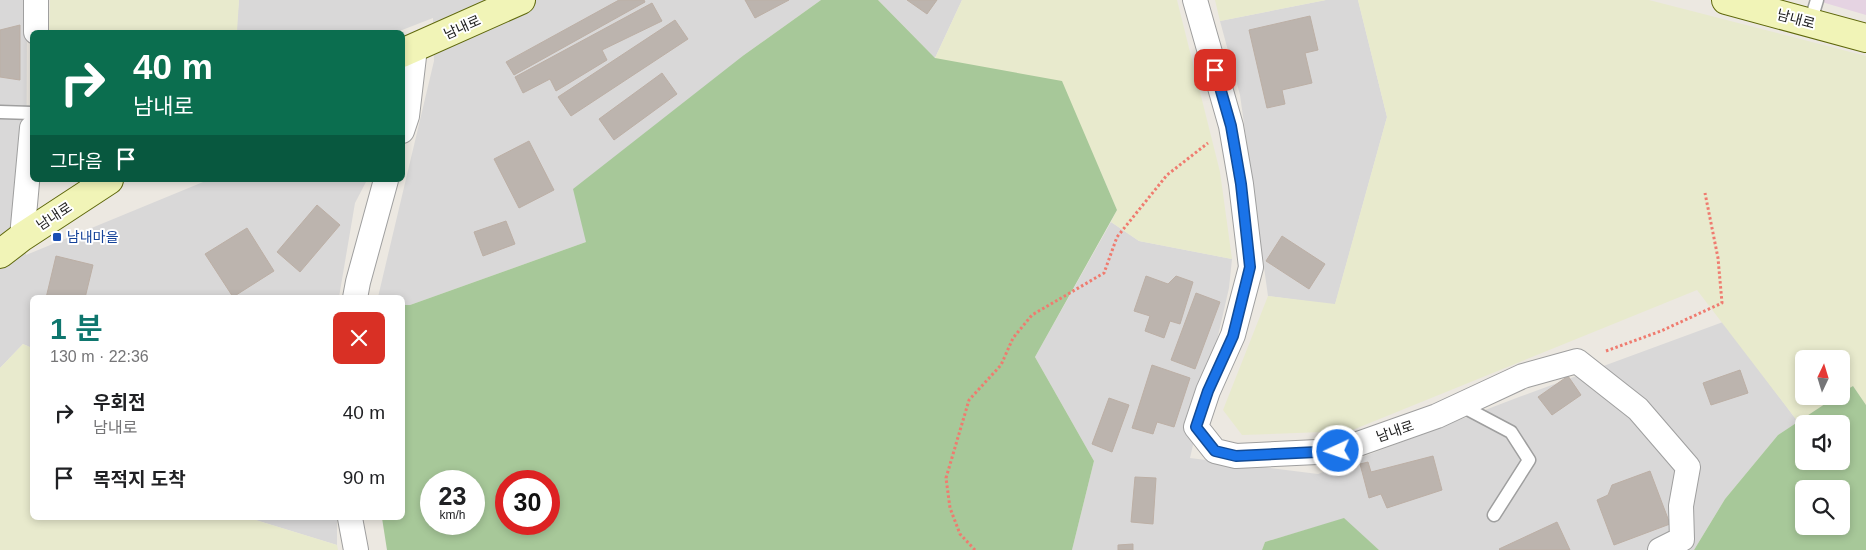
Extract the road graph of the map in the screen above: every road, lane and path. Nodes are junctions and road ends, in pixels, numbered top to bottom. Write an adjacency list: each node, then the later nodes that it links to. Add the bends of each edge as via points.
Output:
1 (36, 0): 6 (street)
2 (521, 0): 8 (street, 남내로)
3 (1195, 0): 12 (street, 남내로)
4 (1726, 0): 5 (street, 남내로)
5 (1813, 11): 7 (street, 남내로)
6 (36, 30)
7 (1866, 38)
8 (409, 51): 11 (street, via 408,116)
9 (0, 112): 10 (lane)
10 (30, 113)
11 (405, 124)
12 (1231, 126): 21 (street, 남내로, via 1250,267 1233,336 1196,427 1215,451 1236,456 1338,451); 25 (path, via 1167,175 1117,237 1104,273 1032,315 1013,338 1001,365 969,400 946,478 950,508 960,534)
13 (30, 150): 17 (street)
14 (107, 182): 17 (street, 남내로)
15 (385, 182): 19 (street)
16 (1705, 193): 20 (path, via 1718,258 1722,303 1661,331)
17 (22, 237): 18 (street, 남내로)
18 (0, 254)
19 (356, 295)
20 (1577, 361): 21 (street, 남내로, via 1523,376); 26 (street, via 1638,409 1688,467 1681,506 1682,539)
21 (1460, 405): 22 (lane, via 1511,432 1529,460)
22 (1494, 515)
23 (350, 520): 24 (street)
24 (356, 550)
25 (976, 550)
26 (1660, 550)

